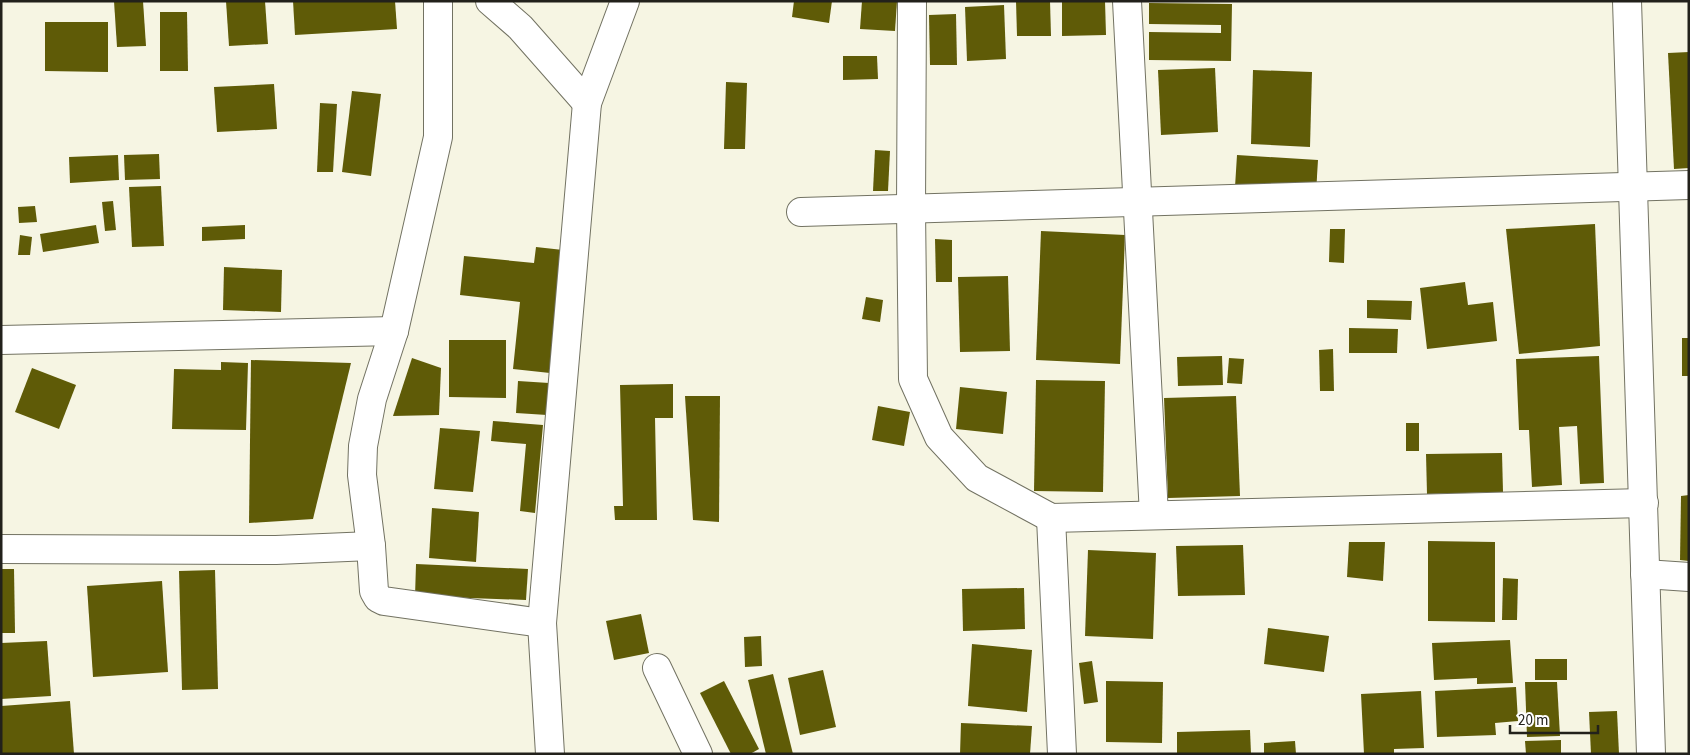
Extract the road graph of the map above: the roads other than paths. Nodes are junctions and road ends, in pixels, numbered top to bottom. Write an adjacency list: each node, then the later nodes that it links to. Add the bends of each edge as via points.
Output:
1 (438, 1): 13 (street, via 438,137)
2 (490, 1): 7 (street, via 520,27)
3 (625, 1): 7 (street)
4 (912, 1): 11 (street)
5 (1127, 1): 10 (street)
6 (1627, 1): 9 (street)
7 (587, 103): 22 (street)
8 (1689, 185): 9 (street)
9 (1633, 187): 10 (street); 15 (street)
10 (1138, 202): 11 (street); 16 (street)
11 (911, 209): 12 (street); 17 (street, via 913,379 939,437 977,478)
12 (801, 212)
13 (394, 331): 14 (street); 18 (street, via 372,399 363,446 362,475)
14 (1, 340)
15 (1644, 503): 16 (street); 20 (street)
16 (1154, 516): 17 (street)
17 (1051, 518): 26 (street)
18 (371, 546): 19 (street, via 276,550); 22 (street, via 374,592 384,602)
19 (1, 549)
20 (1645, 574): 21 (street); 27 (street)
21 (1689, 577)
22 (542, 623): 24 (street)
23 (657, 668): 25 (street)
24 (550, 754)
25 (698, 754)
26 (1062, 754)
27 (1651, 754)

